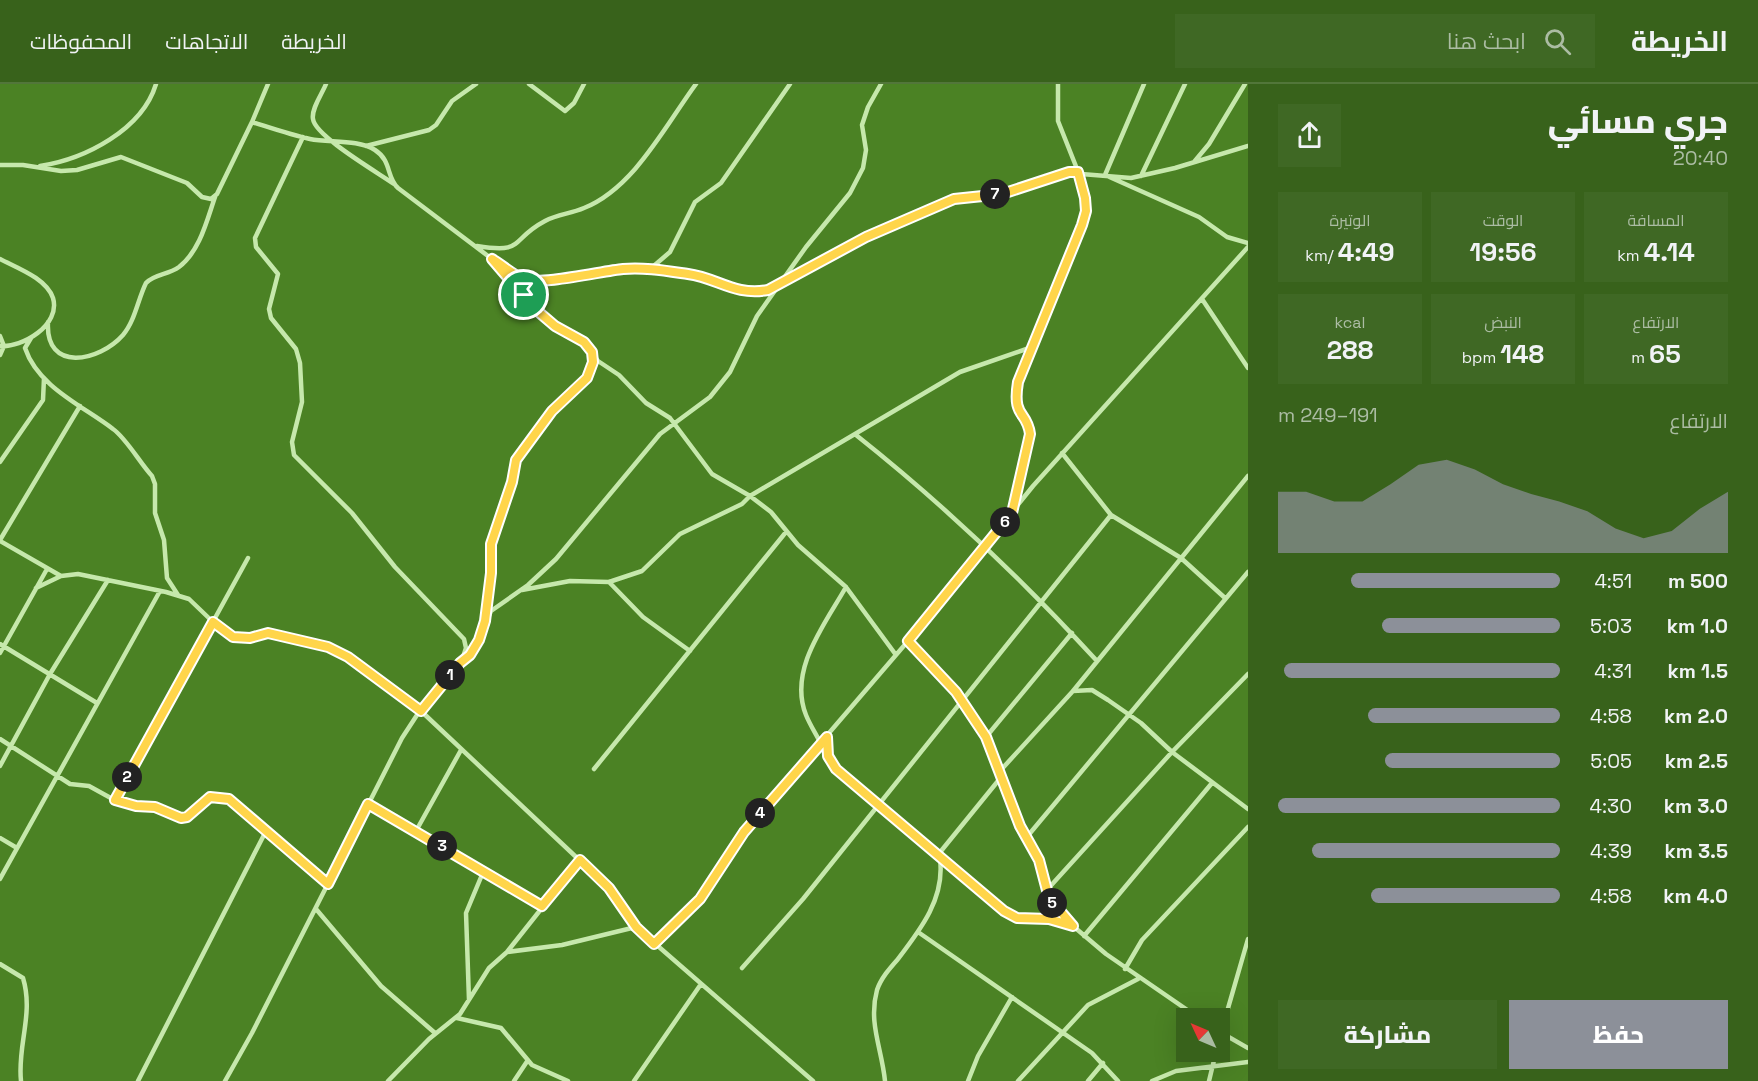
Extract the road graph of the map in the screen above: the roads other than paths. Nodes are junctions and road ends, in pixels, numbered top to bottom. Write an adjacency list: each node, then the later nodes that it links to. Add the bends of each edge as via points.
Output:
1 (156, 84): 21 (street, via 149,105 101,145 85,154)
2 (268, 84): 14 (street)
3 (326, 84): 16 (street, via 312,117 320,134)
4 (477, 84): 18 (street, via 452,101 429,130)
5 (529, 84): 6 (street, via 565,111)
6 (584, 84)
7 (696, 84): 27 (street, via 619,185 583,208 542,223 513,247 502,250)
8 (790, 84): 31 (street, via 721,183 696,202 670,252)
9 (881, 84): 32 (street, via 862,124 866,150 863,168 850,193)
10 (1058, 84): 22 (street, via 1058,121)
11 (1144, 84): 23 (street)
12 (1185, 84): 24 (street)
13 (1245, 84): 19 (street)
14 (252, 122): 15 (street); 26 (street)
15 (303, 137): 16 (street); 78 (street, via 255,238 256,247 278,274 269,309 271,318 296,349 300,363 302,402 292,442 294,455 352,513 395,567 464,639 466,648)
16 (331, 142): 18 (street); 25 (street)
17 (1246, 145): 19 (street)
18 (366, 146): 25 (street, via 388,161)
19 (1194, 162): 24 (street)
20 (0, 165): 21 (street)
21 (34, 167): 26 (street, via 77,170 121,157 187,183 202,197 211,199)
22 (1078, 172): 23 (street); 32 (street, via 1002,194 954,199 866,237); 38 (street, via 1086,211)
23 (1105, 175): 24 (street); 28 (street, via 1199,217 1227,237)
24 (1142, 176)
25 (394, 184): 27 (street)
26 (216, 195): 34 (street, via 198,242 187,259 178,268 151,277 124,334 109,346 94,357 69,358 51,345)
27 (475, 245): 30 (street)
28 (1248, 245): 33 (street)
29 (0, 259): 34 (street, via 43,285 52,298)
30 (492, 259): 31 (street, via 523,279 538,282 625,269); 39 (street, via 534,308 555,326 575,335)
31 (649, 270): 32 (street, via 691,274 742,292 768,290)
32 (782, 282): 44 (street, via 757,316 730,372 710,397)
33 (1202, 299): 41 (street); 46 (street)
34 (48, 322): 36 (street)
35 (0, 336): 37 (street)
36 (31, 338): 37 (street); 42 (street, via 26,348 29,358)
37 (2, 346): 40 (street)
38 (1032, 347): 45 (street, via 960,372); 50 (street, via 1016,395 1017,410 1030,434)
39 (592, 352): 44 (street); 69 (street, via 592,371 541,425 516,460 491,544)
40 (0, 355)
41 (1248, 368)
42 (44, 378): 43 (street); 47 (street, via 43,400)
43 (80, 406): 53 (street); 66 (street, via 114,429 152,476 167,578)
44 (674, 424): 49 (street, via 712,474); 65 (street, via 660,435 556,559)
45 (856, 435): 49 (street); 54 (street, via 925,489)
46 (1062, 453): 50 (street); 51 (street)
47 (0, 462)
48 (1248, 476): 56 (street)
49 (750, 496): 52 (street, via 771,512); 61 (street, via 742,504 680,534 642,571)
50 (1012, 513): 54 (street)
51 (1111, 515): 56 (street); 68 (street)
52 (786, 532): 62 (street); 74 (street)
53 (0, 541): 57 (street)
54 (986, 546): 68 (street); 72 (street)
55 (248, 558): 70 (street)
56 (1181, 558): 67 (street); 77 (street)
57 (47, 570): 59 (street); 63 (street)
58 (1248, 572): 67 (street)
59 (61, 576): 60 (street, via 78,574); 63 (street)
60 (108, 580): 64 (street); 79 (street)
61 (609, 582): 65 (street, via 570,581); 74 (street, via 643,617)
62 (846, 587): 76 (street); 89 (street, via 811,650 801,681 805,714)
63 (36, 588): 73 (street)
64 (160, 591): 66 (street); 83 (street)
65 (520, 591): 69 (street, via 491,611)
66 (178, 595): 70 (street, via 198,606)
67 (1226, 598): 85 (street)
68 (1043, 603): 71 (street); 82 (street)
69 (485, 621): 78 (street, via 479,640)
70 (213, 622): 84 (street, via 233,637 268,633 328,647 348,657); 98 (street)
71 (1072, 633): 77 (street); 87 (street)
72 (908, 641): 76 (street); 82 (street)
73 (2, 645): 75 (street); 79 (street)
74 (690, 651): 94 (street)
75 (0, 653)
76 (896, 655): 86 (street)
77 (1097, 661): 81 (street)
78 (460, 663): 84 (street)
79 (50, 674): 83 (street); 90 (street)
80 (1248, 674): 92 (street)
81 (1073, 691): 85 (street, via 1092,690); 95 (street)
82 (963, 700): 87 (street); 100 (street)
83 (97, 703): 96 (street)
84 (421, 711): 91 (street); 99 (street, via 402,738)
85 (1129, 716): 92 (street); 106 (street)
86 (827, 737): 89 (street); 100 (street, via 828,756 836,769)
87 (986, 737): 95 (street)
88 (0, 739): 90 (street)
89 (821, 744): 121 (street, via 744,832 700,899)
90 (11, 746): 93 (street); 96 (street)
91 (461, 750): 104 (street); 109 (street)
92 (1172, 753): 97 (street); 113 (street)
93 (0, 766)
94 (594, 769)
95 (1001, 774): 106 (street); 108 (street)
96 (57, 775): 98 (street, via 70,784 89,786); 107 (street)
97 (1212, 783): 101 (street); 119 (street)
98 (115, 800): 103 (street, via 155,807 181,818 205,799 219,796 229,799)
99 (368, 804): 104 (street); 112 (street)
100 (879, 804): 108 (street); 124 (street)
101 (1248, 809)
102 (1248, 826): 125 (street, via 1142,940)
103 (266, 831): 112 (street); 143 (street)
104 (416, 831): 110 (street)
105 (0, 838): 107 (street)
106 (1026, 838): 113 (street, via 1039,860)
107 (17, 848): 111 (street)
108 (938, 857): 116 (street, via 1010,915); 118 (street, via 942,883)
109 (580, 860): 114 (street); 117 (street, via 609,888)
110 (484, 870): 114 (street); 129 (street, via 466,913)
111 (0, 879)
112 (328, 884): 115 (street)
113 (1046, 891): 116 (street)
114 (542, 906): 122 (street)
115 (316, 909): 133 (street, via 381,986); 144 (street)
116 (1073, 926): 119 (street)
117 (636, 927): 121 (street); 122 (street, via 562,945)
118 (918, 932): 128 (street); 150 (street, via 877,990 873,1026)
119 (1084, 936): 125 (street)
120 (1248, 939): 131 (street)
121 (654, 944): 127 (street)
122 (507, 952): 129 (street, via 489,968)
123 (0, 963): 142 (street, via 23,978 25,985 28,1024)
124 (742, 968)
125 (1125, 969): 126 (street)
126 (1138, 979): 130 (street); 134 (street, via 1088,1005)
127 (701, 984): 148 (street); 149 (street)
128 (1012, 997): 134 (street); 151 (street)
129 (469, 1000): 132 (street)
130 (1183, 1008)
131 (1228, 1008)
132 (457, 1018): 133 (street); 137 (street, via 501,1028)
133 (435, 1033): 145 (street)
134 (1062, 1033): 140 (street); 152 (street)
135 (1230, 1039): 136 (street)
136 (1248, 1048)
137 (528, 1060): 146 (street); 147 (street, via 536,1068)
138 (1213, 1062): 141 (street)
139 (1248, 1062): 141 (street)
140 (1103, 1064): 153 (street); 154 (street)
141 (1212, 1067): 155 (street, via 1176,1071); 156 (street)
142 (21, 1081)
143 (138, 1081)
144 (225, 1081)
145 (388, 1081)
146 (514, 1081)
147 (568, 1081)
148 (634, 1081)
149 (813, 1081)
150 (885, 1081)
151 (968, 1081)
152 (1018, 1081)
153 (1088, 1081)
154 (1118, 1081)
155 (1152, 1081)
156 (1209, 1081)

